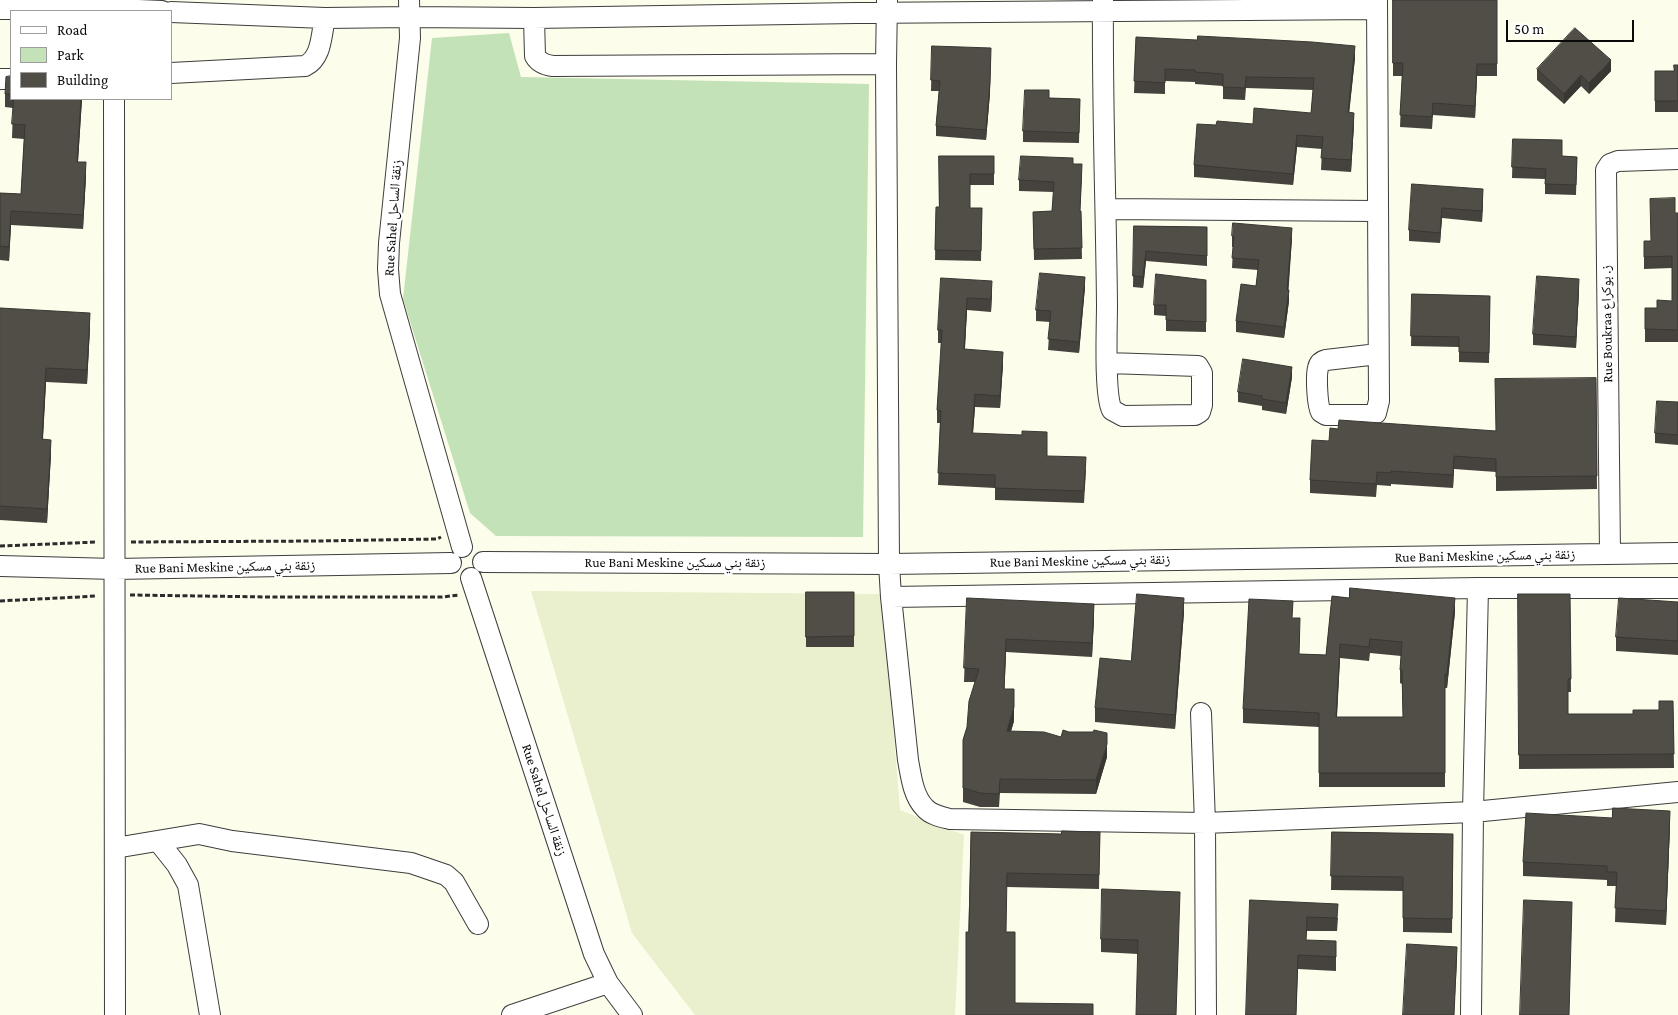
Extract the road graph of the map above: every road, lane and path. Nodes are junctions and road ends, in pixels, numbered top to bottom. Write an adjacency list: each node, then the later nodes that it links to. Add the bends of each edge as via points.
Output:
1 (1377, 5): 3 (street); 16 (street)
2 (887, 6): 3 (street); 10 (street); 11 (street)
3 (1103, 6): 15 (street)
4 (114, 7): 6 (street); 7 (street)
5 (409, 8): 9 (street); 10 (street); 21 (street, Rue Sahel زنقة الساحل, via 410,38 389,243 390,294)
6 (0, 9)
7 (150, 10)
8 (172, 12): 9 (street)
9 (325, 18): 12 (street, via 317,55 305,66)
10 (534, 18): 11 (street, via 535,56 538,61 553,66)
11 (886, 64): 24 (street)
12 (172, 73)
13 (114, 100): 19 (street)
14 (1678, 159): 23 (street, Rue Boukraa ز. بوكراع, via 1618,161 1606,170)
15 (1106, 209): 16 (street); 18 (street)
16 (1378, 211): 17 (street)
17 (1378, 354)
18 (1108, 363): 18 (street, via 1108,401 1117,414 1195,414 1201,410 1202,373 1198,366)
19 (115, 542): 20 (path); 21 (path, via 437,538); 26 (street)
20 (0, 546)
21 (456, 547): 26 (street, Rue Bani Meskine زنقة بني مسكين); 27 (street, via 452,569 460,577); 27 (street, via 471,547 480,553)
22 (1678, 553): 23 (street, Rue Bani Meskine زنقة بني مسكين)
23 (1610, 554): 24 (street, Rue Bani Meskine زنقة بني مسكين)
24 (889, 564): 27 (street, Rue Bani Meskine زنقة بني مسكين); 31 (street)
25 (0, 566): 26 (street, Rue Bani Meskine زنقة بني مسكين)
26 (115, 568): 30 (street)
27 (477, 578): 30 (path, via 432,597); 40 (street, Rue Sahel زنقة الساحل, via 584,924)
28 (1478, 588): 29 (street); 31 (street); 35 (street)
29 (1678, 588)
30 (115, 595): 32 (path); 38 (street)
31 (891, 597): 36 (street, via 908,760 917,796 925,809 950,819)
32 (0, 601)
33 (1201, 713): 36 (street)
34 (1678, 792): 35 (street)
35 (1473, 812): 36 (street); 46 (street)
36 (1206, 823): 45 (street)
37 (158, 841): 38 (street); 39 (street, via 199,834 411,863 446,875 454,882); 42 (street, via 188,885)
38 (115, 848): 41 (street)
39 (478, 924)
40 (608, 983): 43 (street); 44 (street, Rue Sahel زنقة الساحل)
41 (115, 1015)
42 (210, 1015)
43 (512, 1015)
44 (632, 1015)
45 (1206, 1015)
46 (1471, 1015)

